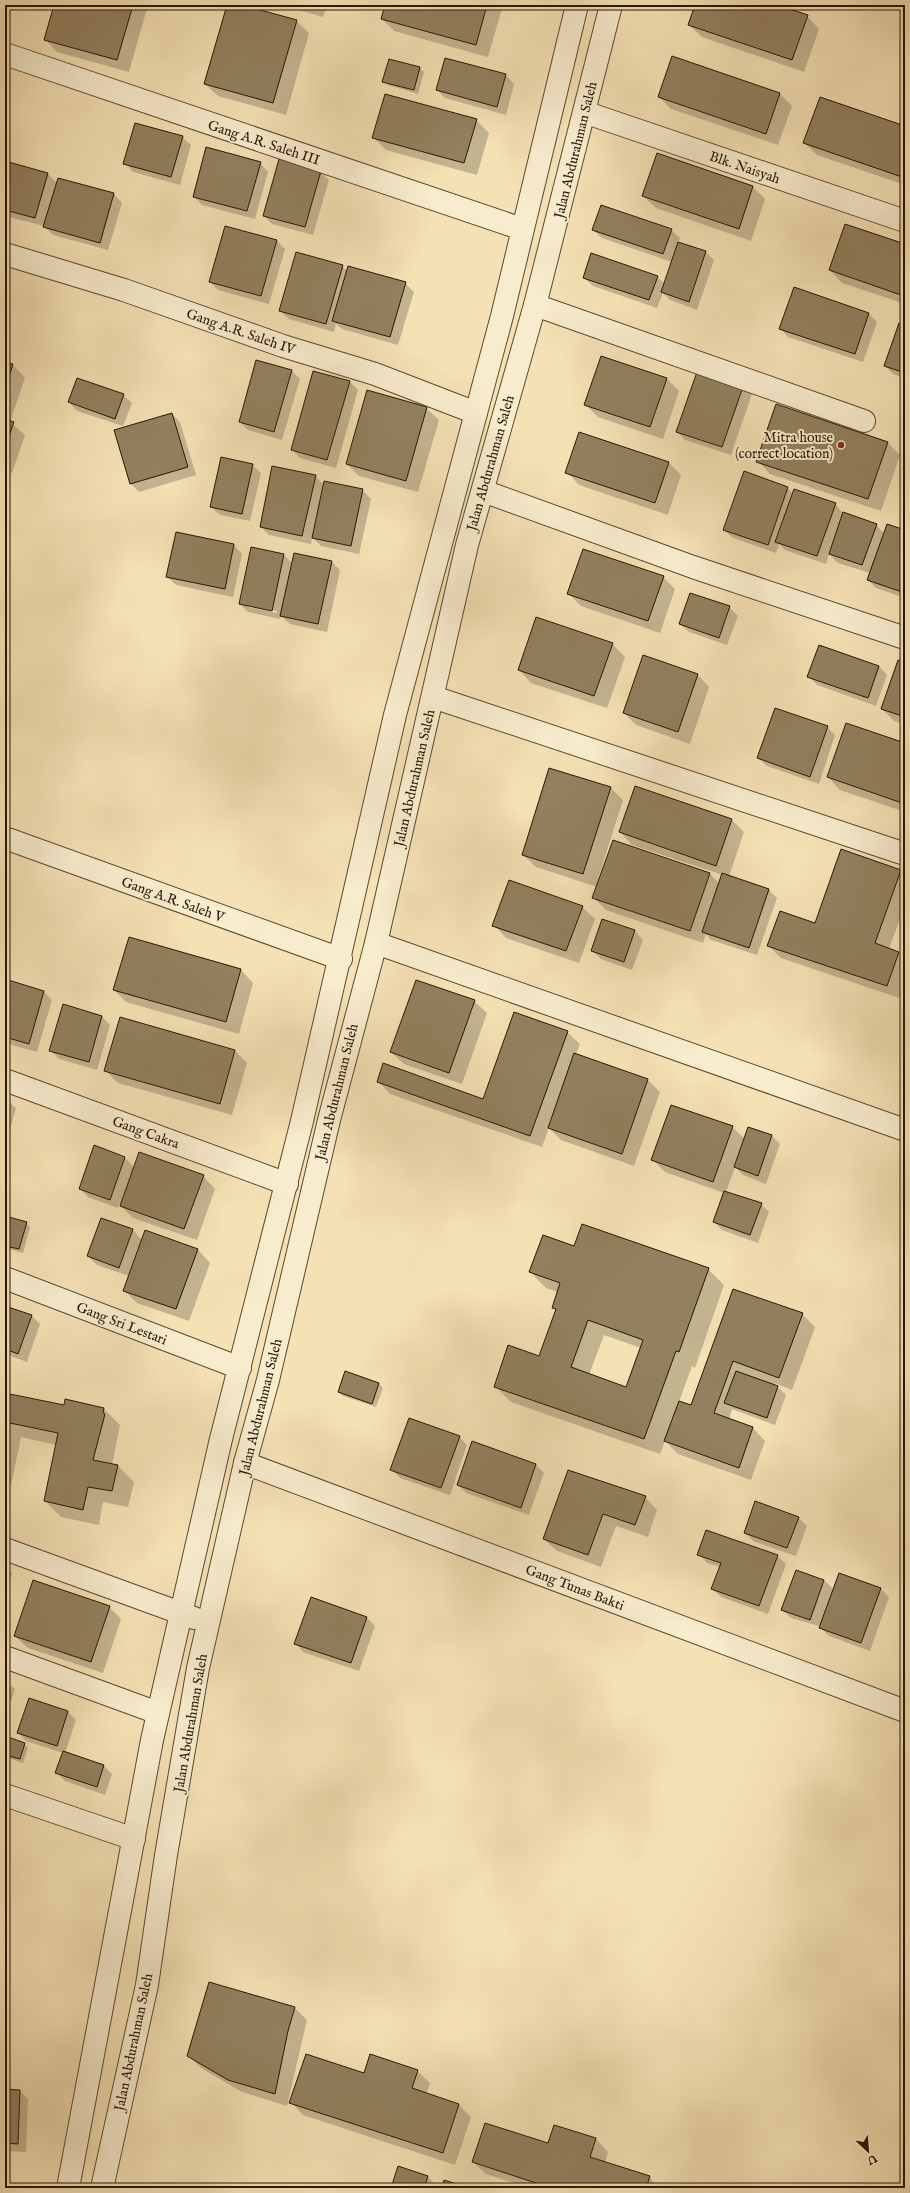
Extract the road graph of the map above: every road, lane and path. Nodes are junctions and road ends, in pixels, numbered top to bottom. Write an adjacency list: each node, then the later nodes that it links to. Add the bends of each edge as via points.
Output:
1 (577, 5): 6 (street, Jalan Abdurahman Saleh)
2 (611, 5): 4 (street, Jalan Abdurahman Saleh)
3 (5, 54): 6 (street, Gang A.R. Saleh III)
4 (584, 112): 5 (street, Blk. Naisyah); 8 (street, Jalan Abdurahman Saleh)
5 (905, 221)
6 (522, 229): 9 (street, Jalan Abdurahman Saleh)
7 (5, 254): 9 (street, Gang A.R. Saleh IV, via 124,290 283,346 375,374)
8 (535, 305): 10 (street); 11 (street, Jalan Abdurahman Saleh)
9 (476, 413): 12 (street, Jalan Abdurahman Saleh)
10 (864, 421)
11 (483, 491): 13 (street, Jalan Abdurahman Saleh); 14 (street, via 693,567)
12 (444, 538): 13 (street); 19 (street, Jalan Abdurahman Saleh, via 395,715)
13 (467, 545): 15 (street, Jalan Abdurahman Saleh)
14 (905, 638)
15 (433, 697): 17 (street); 18 (street, Jalan Abdurahman Saleh)
16 (5, 838): 19 (street, Gang A.R. Saleh V)
17 (905, 854)
18 (376, 943): 21 (street); 25 (street, Jalan Abdurahman Saleh, via 329,1120 268,1380)
19 (340, 959): 22 (street, Jalan Abdurahman Saleh)
20 (5, 1080): 22 (street, Gang Cakra)
21 (905, 1130)
22 (287, 1184): 24 (street, Jalan Abdurahman Saleh)
23 (5, 1278): 24 (street, Gang Sri Lestari)
24 (240, 1368): 27 (street, Jalan Abdurahman Saleh)
25 (245, 1463): 28 (street, Jalan Abdurahman Saleh); 30 (street, Gang Tunas Bakti)
26 (5, 1549): 27 (street)
27 (181, 1614): 28 (street); 31 (street, Jalan Abdurahman Saleh)
28 (210, 1623): 35 (street, Jalan Abdurahman Saleh, via 197,1676 166,1855 147,1985)
29 (5, 1657): 31 (street)
30 (905, 1711)
31 (158, 1713): 33 (street, Jalan Abdurahman Saleh)
32 (5, 1795): 33 (street)
33 (134, 1839): 34 (street, Jalan Abdurahman Saleh)
34 (68, 2188)
35 (102, 2188)

